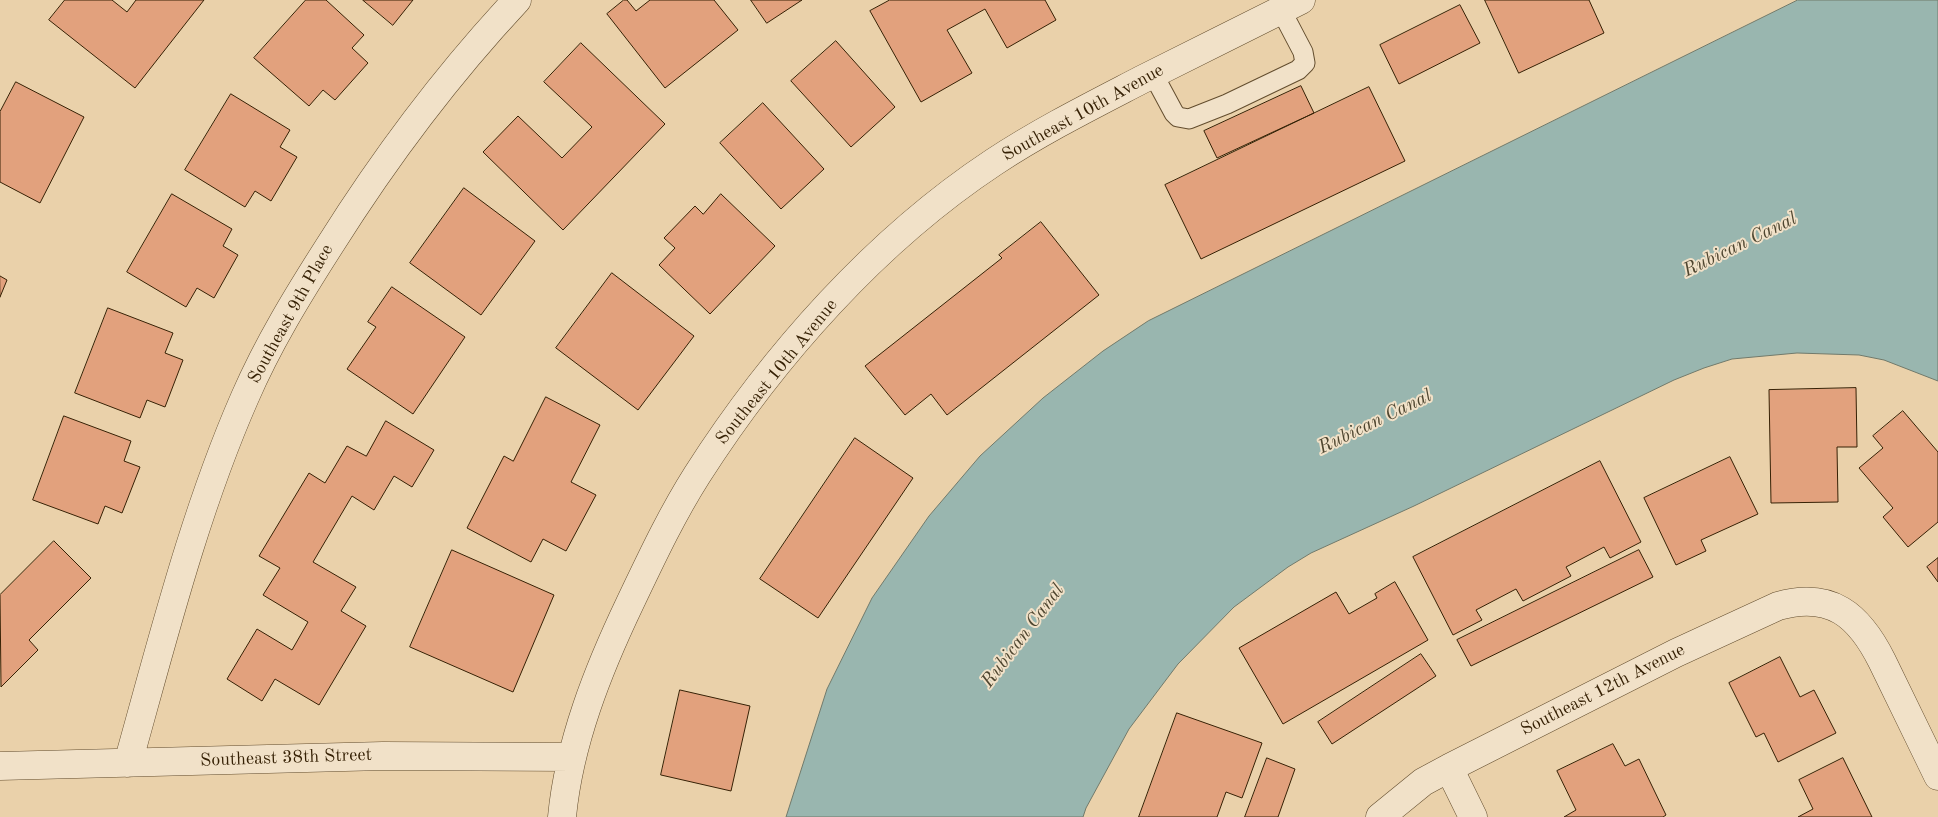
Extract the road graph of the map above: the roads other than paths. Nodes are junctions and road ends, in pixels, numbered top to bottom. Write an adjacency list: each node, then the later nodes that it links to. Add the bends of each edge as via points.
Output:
1 (517, 0): 5 (street, Southeast 9th Place, via 417,117 371,181 270,346 223,449 181,575)
2 (1291, 5): 3 (street, Southeast 10th Avenue); 3 (lane, via 1305,63 1298,70 1189,119 1174,113)
3 (1154, 74): 4 (street, Southeast 10th Avenue, via 1039,134 948,195 849,284 797,341 734,420 662,536 616,632)
4 (572, 757): 5 (street, Southeast 38th Street, via 383,756); 9 (street, Southeast 10th Avenue)
5 (128, 762): 6 (street, Southeast 38th Street)
6 (0, 766)
7 (1449, 768): 8 (street, Southeast 12th Avenue, via 1676,653 1778,606 1814,600 1850,616 1873,642); 10 (street, Southeast 12th Avenue, via 1423,782); 11 (street)
8 (1938, 776)
9 (562, 817)
10 (1380, 817)
11 (1473, 817)

